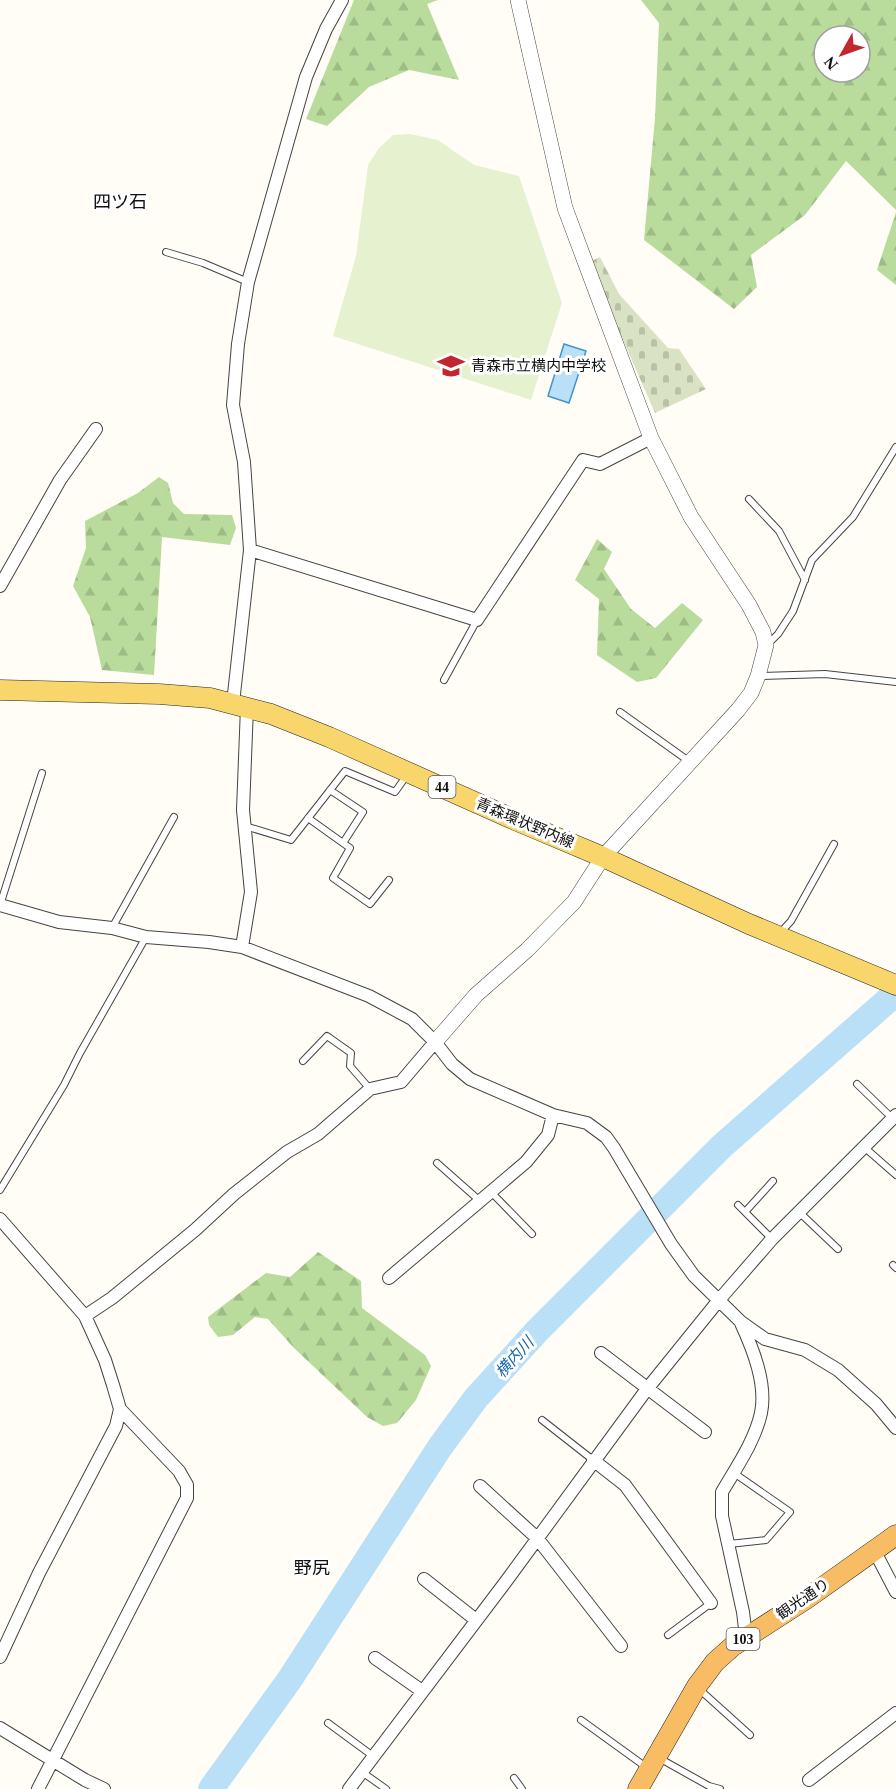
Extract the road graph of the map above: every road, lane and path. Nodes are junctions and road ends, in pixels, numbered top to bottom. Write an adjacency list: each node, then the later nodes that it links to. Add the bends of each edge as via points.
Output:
1 (342, 0): 4 (street, via 306,77)
2 (518, 0): 6 (street, via 565,208)
3 (166, 252): 4 (lane)
4 (248, 282): 9 (street, via 233,405 244,462)
5 (96, 429): 11 (street, via 60,480)
6 (651, 438): 12 (street, via 600,464 584,460); 13 (street, via 690,517 749,605)
7 (896, 447): 10 (lane, via 853,517 812,561)
8 (749, 499): 10 (lane, via 779,531)
9 (250, 550): 12 (street); 18 (street)
10 (805, 580): 13 (lane, via 793,611)
11 (0, 586)
12 (477, 620): 15 (lane)
13 (766, 645): 14 (street)
14 (758, 676): 16 (lane, via 825,674); 20 (street, via 751,693)
15 (444, 680)
16 (896, 682)
17 (0, 690): 18 (main road, 青森環状野内線 / 44, via 159,694)
18 (240, 705): 21 (main road, 青森環状野内線 / 44); 26 (street)
19 (620, 712): 20 (lane)
20 (690, 762): 29 (street)
21 (409, 772): 23 (lane, via 395,792 345,771); 29 (main road, 青森環状野内線 / 44)
22 (42, 773): 31 (lane)
23 (330, 790): 25 (lane); 27 (lane, via 363,812)
24 (174, 817): 32 (lane)
25 (308, 818): 26 (lane, via 291,840); 27 (lane)
26 (244, 826): 35 (street, via 251,892)
27 (343, 843): 30 (lane, via 350,848 333,878 370,904)
28 (834, 844): 33 (lane, via 791,921)
29 (603, 857): 33 (main road, 青森環状野内線 / 44); 37 (street, via 574,902 476,995)
30 (389, 880)
31 (0, 905): 32 (street, via 59,922)
32 (112, 928): 34 (street)
33 (778, 936): 36 (main road, 青森環状野内線 / 44)
34 (146, 937): 35 (street); 47 (lane)
35 (242, 947): 37 (street, via 369,996 412,1018)
36 (896, 986)
37 (435, 1042): 40 (street, via 401,1082); 41 (street, via 470,1079)
38 (303, 1061): 40 (lane, via 327,1036 351,1053 350,1066)
39 (857, 1084): 42 (lane)
40 (370, 1089): 59 (street)
41 (553, 1115): 48 (street, via 549,1135 541,1146); 58 (street, via 587,1123 614,1148 671,1244 694,1276)
42 (894, 1117): 43 (street)
43 (864, 1147): 45 (lane); 52 (street)
44 (437, 1163): 49 (lane)
45 (896, 1175)
46 (773, 1181): 51 (lane)
47 (0, 1190)
48 (491, 1192): 49 (street); 54 (lane)
49 (480, 1201): 57 (street)
50 (738, 1205): 51 (lane)
51 (745, 1212): 55 (lane)
52 (799, 1212): 55 (street); 56 (lane)
53 (0, 1219): 59 (street)
54 (532, 1234)
55 (772, 1239): 58 (street)
56 (838, 1249)
57 (389, 1278)
58 (720, 1300): 60 (street); 62 (street)
59 (85, 1316): 63 (street, via 105,1360)
60 (741, 1322): 65 (street, via 765,1339 805,1350 838,1370); 68 (street, via 756,1365 761,1412)
61 (601, 1353): 62 (street)
62 (647, 1389): 66 (street); 67 (street)
63 (120, 1409): 81 (street, via 117,1426 39,1573); 91 (street, via 179,1471 188,1485 187,1498)
64 (542, 1420): 67 (lane)
65 (896, 1428)
66 (705, 1432)
67 (593, 1460): 71 (street); 76 (street, via 625,1485)
68 (734, 1472): 72 (street, via 722,1492 721,1502); 72 (lane, via 790,1512 766,1540)
69 (480, 1486): 71 (street)
70 (896, 1535): 73 (highway, 観光通り / 103)
71 (537, 1538): 77 (street); 80 (street)
72 (728, 1544): 79 (street)
73 (874, 1550): 75 (street); 79 (highway, 観光通り / 103)
74 (424, 1579): 77 (street)
75 (896, 1592)
76 (711, 1603): 78 (lane)
77 (476, 1620): 84 (street)
78 (668, 1635)
79 (746, 1637): 83 (highway, 観光通り / 103, via 715,1662)
80 (621, 1646)
81 (0, 1657)
82 (375, 1658): 84 (street)
83 (697, 1686): 89 (lane); 92 (highway, 観光通り / 103)
84 (422, 1691): 90 (street)
85 (896, 1713): 95 (street)
86 (581, 1720): 92 (lane)
87 (328, 1723): 90 (lane)
88 (0, 1728): 91 (street)
89 (750, 1735)
90 (373, 1756): 93 (street)
91 (52, 1761): 96 (street); 97 (street)
92 (652, 1763): 101 (highway, 観光通り / 103); 102 (lane)
93 (362, 1771): 98 (street); 99 (lane)
94 (514, 1778): 100 (lane)
95 (809, 1780)
96 (38, 1789)
97 (104, 1789)
98 (349, 1789)
99 (386, 1789)
100 (522, 1789)
101 (638, 1789)
102 (720, 1789)

